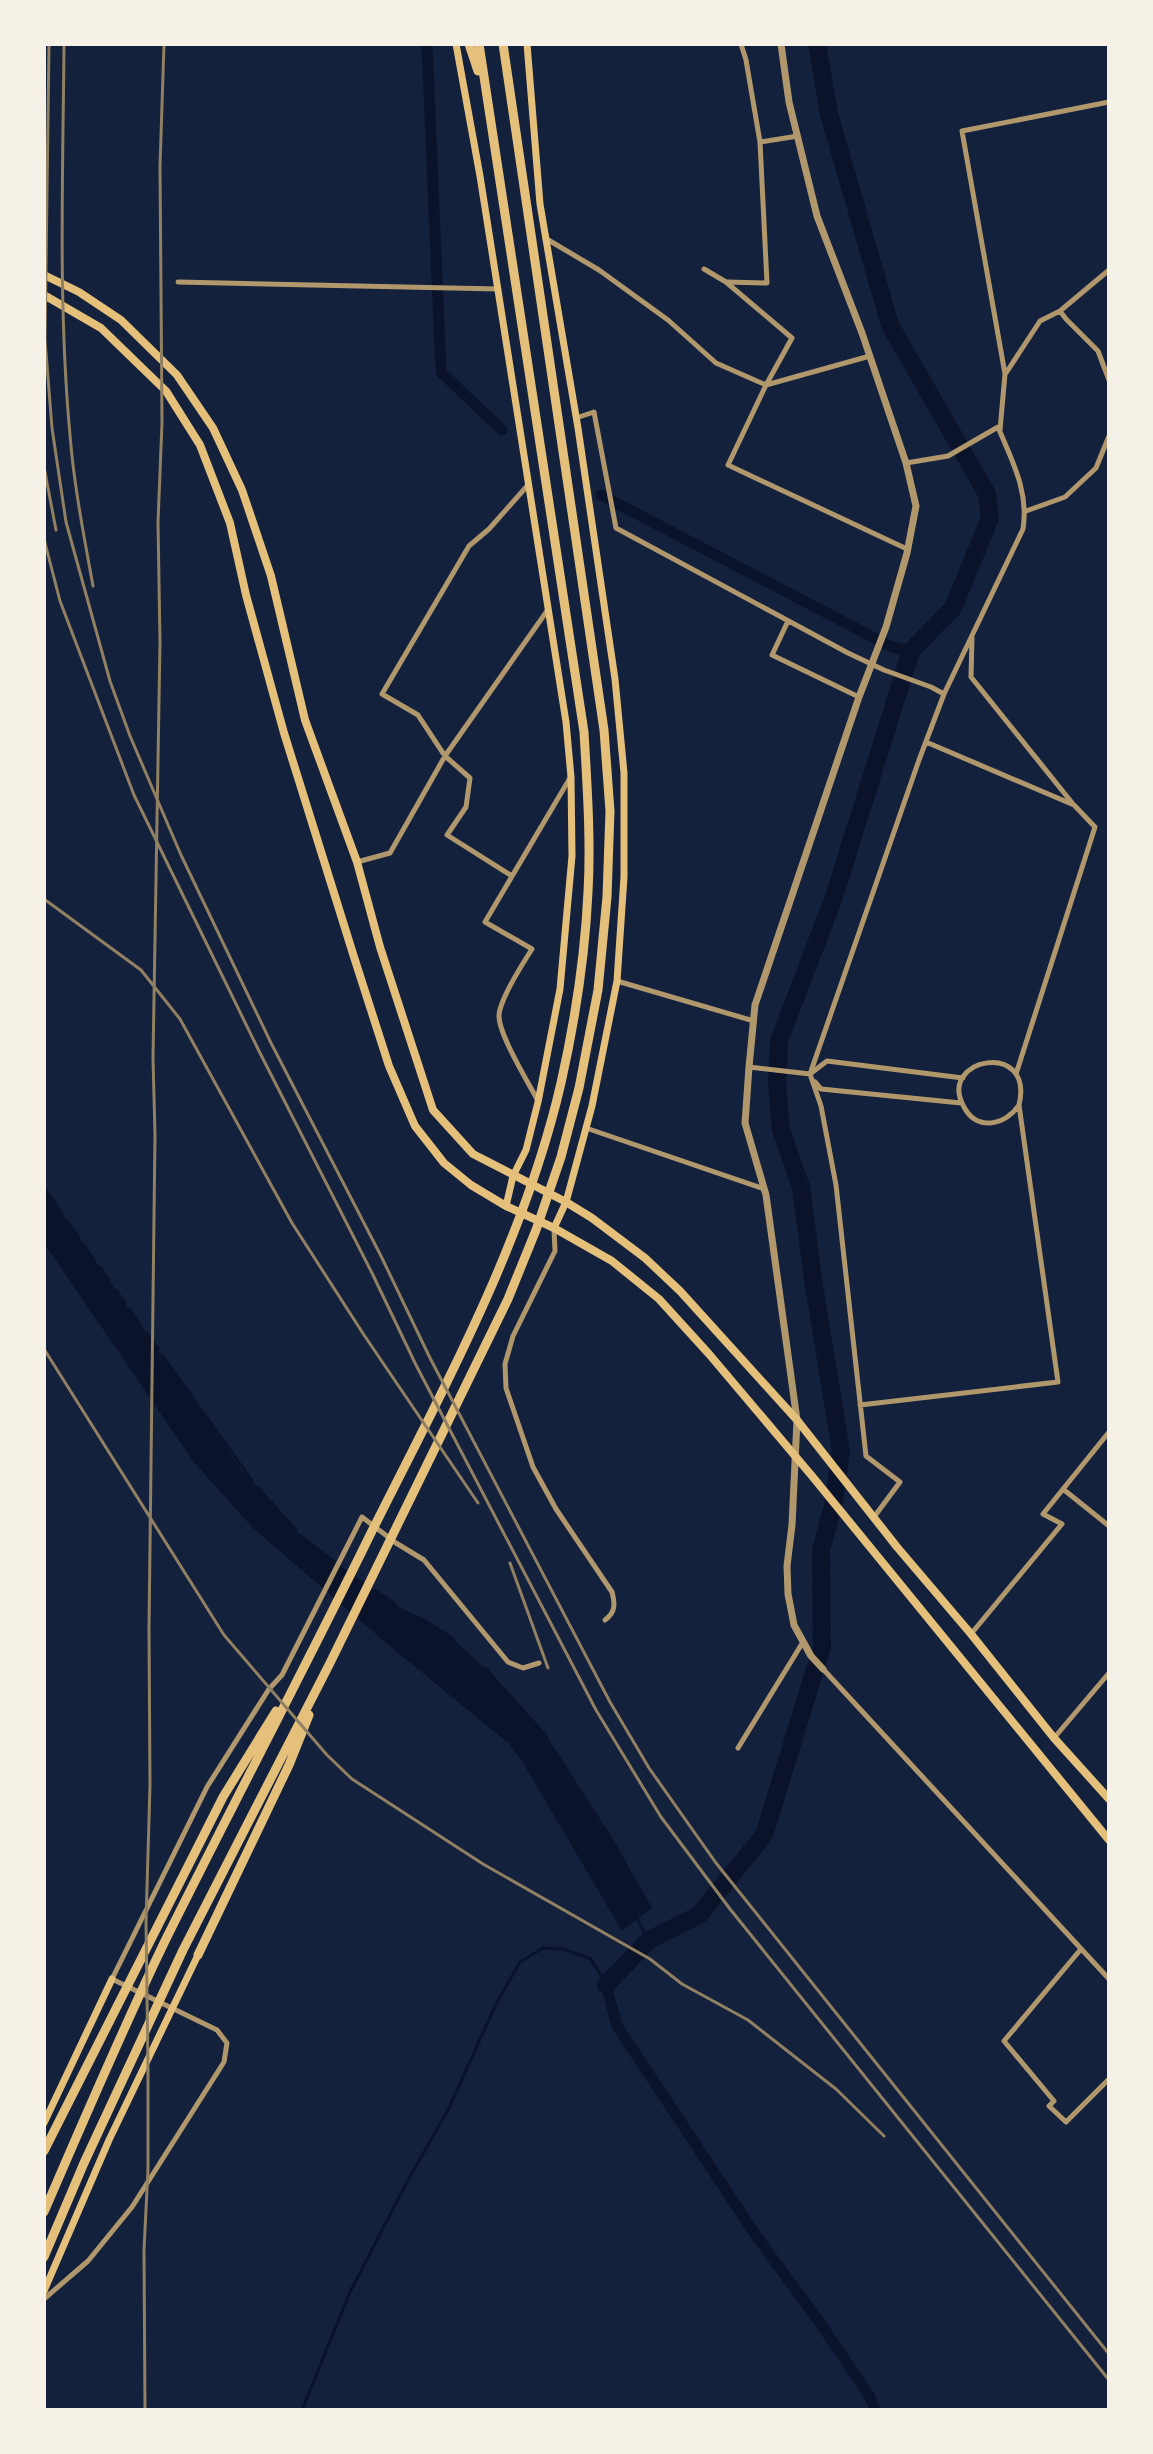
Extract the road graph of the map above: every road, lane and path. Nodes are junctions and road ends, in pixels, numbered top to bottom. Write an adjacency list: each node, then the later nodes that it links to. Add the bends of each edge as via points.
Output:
1 (456, 44): 18 (main road)
2 (469, 44): 8 (highway)
3 (479, 44): 8 (highway)
4 (505, 44): 70 (highway, via 604,730 610,811 598,990 579,1088 536,1230 508,1299)
5 (527, 44): 12 (main road)
6 (741, 44): 11 (street)
7 (781, 44): 10 (street)
8 (485, 93): 69 (highway, via 584,732 588,894 579,986 561,1082 512,1240)
9 (1109, 102): 22 (street, via 962,131)
10 (798, 136): 11 (street); 21 (street, via 817,216)
11 (760, 142): 17 (street, via 767,283)
12 (545, 238): 24 (street, via 668,320 716,363); 25 (main road)
13 (704, 269): 17 (street)
14 (1109, 270): 20 (street)
15 (44, 275): 42 (main road, via 121,320 177,375 213,428 242,490 271,576 305,720)
16 (178, 282): 18 (street)
17 (726, 282): 24 (street, via 792,338)
18 (498, 289): 29 (main road)
19 (44, 295): 57 (main road, via 112,338 166,391 200,445 230,523 284,733 389,1066 415,1126 444,1163)
20 (1060, 311): 22 (street, via 1040,321); 23 (street, via 1098,351)
21 (870, 356): 24 (street); 28 (street)
22 (1005, 374): 26 (street)
23 (1109, 380)
24 (766, 385): 31 (street, via 728,465)
25 (576, 418): 33 (street, via 594,412 616,528); 44 (main road, via 624,773)
26 (1000, 431): 28 (street, via 998,427 948,456); 30 (street, via 1022,483)
27 (1109, 436): 30 (street, via 1096,468 1065,497)
28 (906, 463): 31 (street, via 916,506)
29 (528, 485): 32 (main road); 39 (street, via 469,546 382,694 418,715)
30 (1026, 511): 34 (street, via 1023,529)
31 (907, 549): 35 (street)
32 (548, 610): 39 (street); 40 (main road)
33 (788, 621): 35 (street); 37 (street, via 772,655)
34 (973, 635): 36 (street); 41 (street, via 971,677)
35 (872, 664): 36 (street); 37 (street)
36 (944, 694): 38 (street)
37 (859, 697): 45 (street)
38 (926, 742): 41 (street); 47 (street)
39 (445, 756): 42 (street, via 390,853); 43 (street, via 470,778 466,807 447,835)
40 (571, 777): 43 (street); 50 (main road, via 566,934)
41 (1074, 805): 48 (street, via 1095,827)
42 (357, 862): 54 (main road, via 433,1110 473,1154)
43 (512, 876): 50 (street, via 485,922 532,949 498,1015)
44 (617, 981): 45 (street); 53 (main road)
45 (754, 1021): 46 (street)
46 (749, 1067): 47 (street); 55 (street, via 745,1123)
47 (810, 1074): 49 (street, via 827,1061); 51 (street, via 821,1089); 59 (street, via 836,1185)
48 (1016, 1074): 49 (street, via 989,1061); 52 (street, via 1022,1094)
49 (963, 1078): 51 (street)
50 (538, 1102): 54 (main road)
51 (961, 1103): 52 (street, via 984,1123 1005,1120)
52 (1019, 1105): 59 (street, via 1058,1382)
53 (586, 1128): 55 (street); 56 (main road)
54 (513, 1176): 56 (main road); 57 (main road)
55 (764, 1189): 60 (street)
56 (566, 1202): 58 (main road); 60 (main road, via 645,1258 680,1291)
57 (506, 1206): 58 (main road)
58 (554, 1228): 62 (main road, via 612,1261 659,1299); 66 (street, via 555,1251 513,1336 505,1364 506,1388 533,1467 612,1592 616,1604)
59 (860, 1405): 64 (street, via 866,1456 900,1482)
60 (797, 1420): 62 (street); 64 (main road)
61 (1109, 1432): 63 (street)
62 (795, 1457): 68 (street, via 788,1594); 77 (main road)
63 (1063, 1489): 65 (street); 67 (street, via 1043,1514 1062,1524)
64 (874, 1517): 67 (main road)
65 (1109, 1526)
66 (605, 1620)
67 (971, 1634): 74 (main road)
68 (803, 1642): 72 (street); 75 (street)
69 (312, 1654): 85 (highway, via 223,1797); 86 (highway, via 164,1944)
70 (330, 1663): 79 (highway, via 289,1765); 87 (highway, via 183,1950)
71 (539, 1663): 80 (street, via 523,1668 508,1662 424,1560 362,1517 282,1675 207,1787)
72 (823, 1669): 78 (street)
73 (1109, 1673): 74 (street)
74 (1054, 1738): 76 (main road)
75 (738, 1748)
76 (1109, 1799)
77 (1109, 1840)
78 (1081, 1949): 81 (street); 83 (street, via 1004,2041 1066,2122)
79 (198, 1955): 82 (main road)
80 (112, 1979): 82 (street); 84 (main road)
81 (1109, 1979)
82 (173, 2009): 88 (main road); 89 (street, via 217,2030 227,2043 224,2062 132,2207 88,2261)
83 (1109, 2079)
84 (44, 2123)
85 (44, 2151)
86 (44, 2212)
87 (44, 2257)
88 (44, 2291)
89 (44, 2299)

